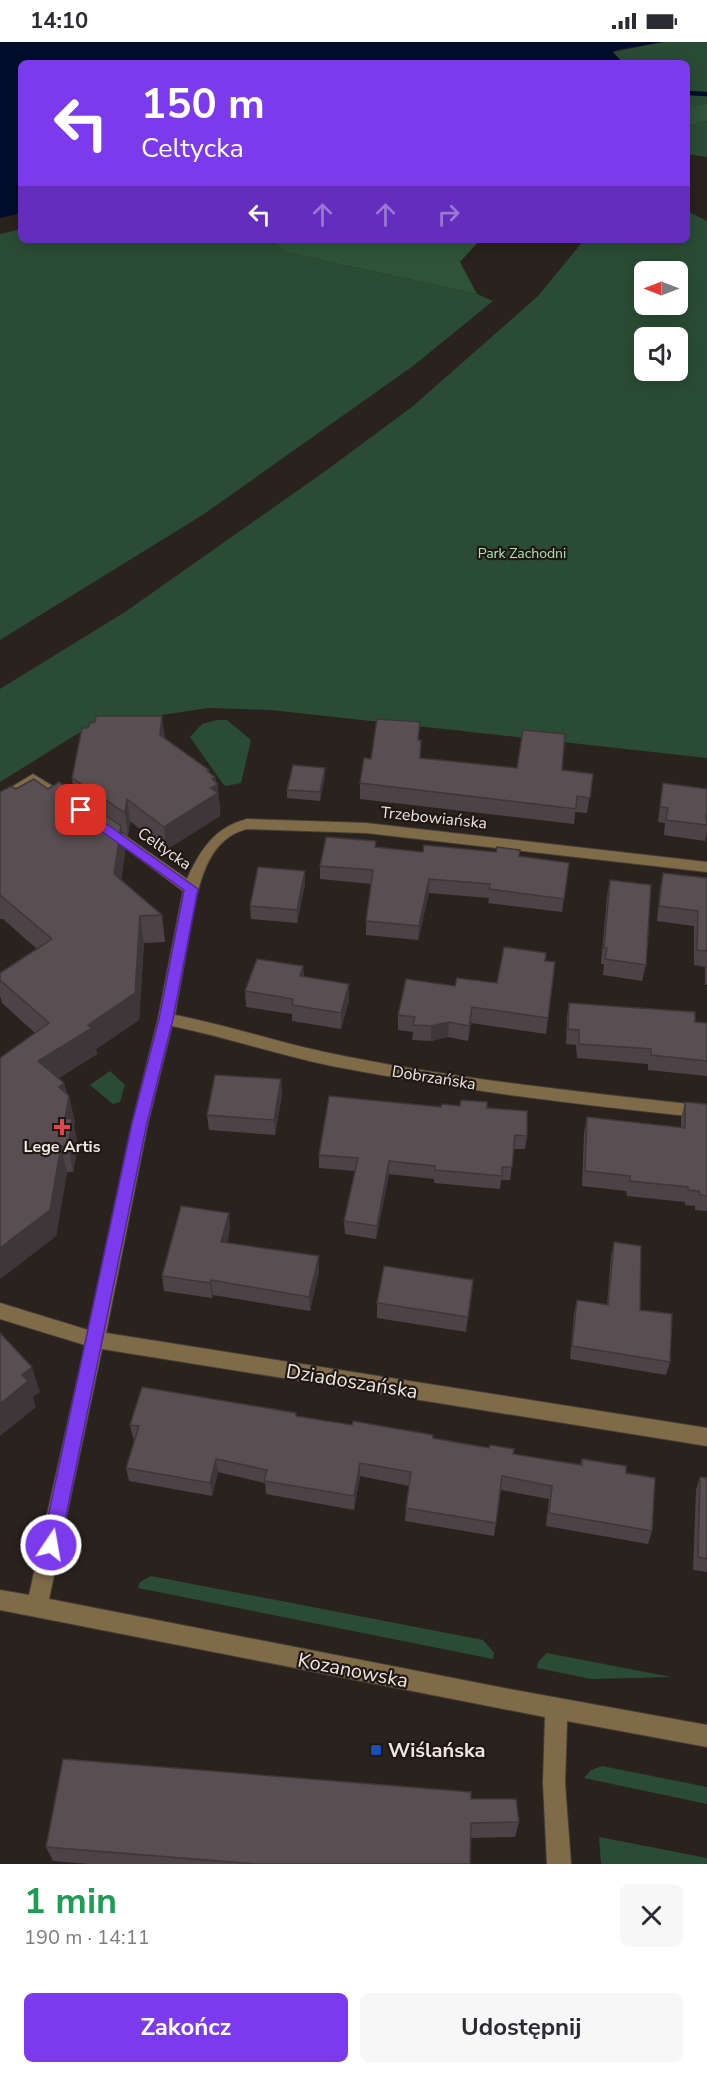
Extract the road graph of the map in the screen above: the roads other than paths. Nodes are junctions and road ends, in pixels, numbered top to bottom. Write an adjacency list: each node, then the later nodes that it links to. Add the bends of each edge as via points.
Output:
1 (0, 800): 2 (street, via 33,778)
2 (81, 810)
3 (99, 823): 5 (street, Celtycka)
4 (707, 867): 5 (street, Trzebowiańska, via 377,829 247,824 229,830 217,841 196,872)
5 (191, 889): 6 (street, Trzebowiańska)
6 (166, 1019): 7 (street, Dobrzańska, via 327,1058 434,1078); 9 (street, Trzebowiańska)
7 (707, 1112)
8 (0, 1311): 9 (street, Dziadoszańska)
9 (95, 1340): 10 (street, Dziadoszańska); 12 (street, Trzebowiańska)
10 (707, 1437)
11 (0, 1600): 12 (street, Kozanowska)
12 (37, 1607): 13 (street, Kozanowska)
13 (556, 1708): 14 (street, Kozanowska); 15 (street, via 554,1783)
14 (707, 1736)
15 (559, 1864)

